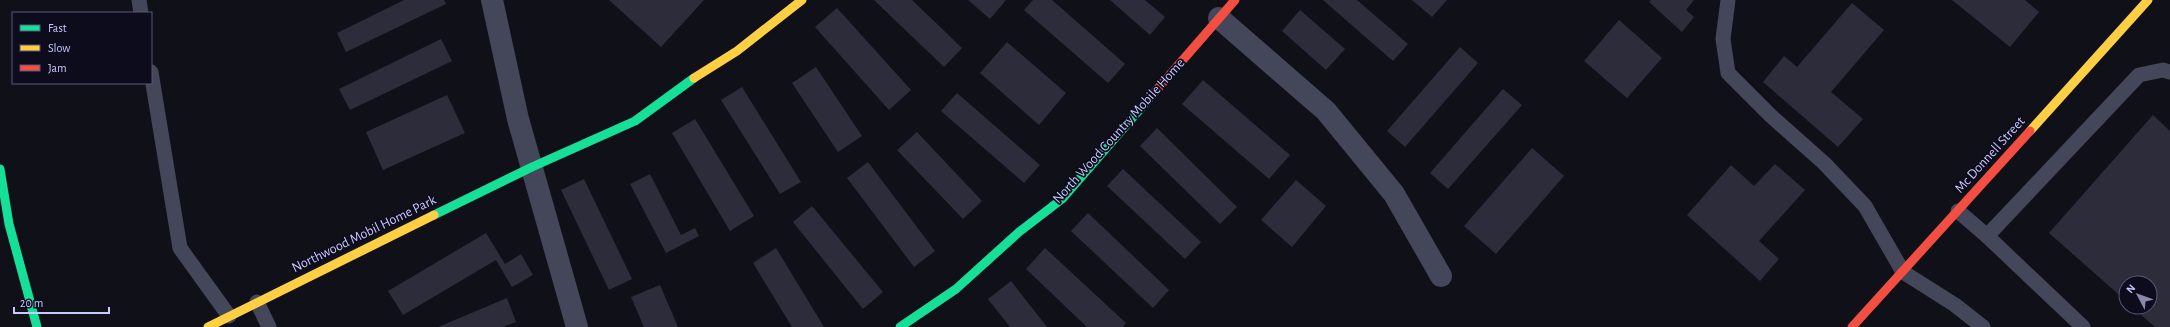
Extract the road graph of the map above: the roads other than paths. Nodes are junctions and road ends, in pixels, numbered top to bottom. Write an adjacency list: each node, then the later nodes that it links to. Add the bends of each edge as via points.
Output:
1 (139, 0): 7 (lane)
2 (492, 0): 11 (street, via 518,119)
3 (802, 0): 11 (street, via 737,51 675,91 635,121)
4 (1235, 0): 8 (street, North Wood Country Mobile Home)
5 (1728, 0): 15 (lane, via 1723,39 1728,73 1770,116 1824,163 1865,206)
6 (2148, 0): 13 (street, Mc Donnell Street)
7 (141, 12)
8 (1219, 18): 16 (street, via 1326,111 1394,194); 23 (street, North Wood Country Mobile Home, via 1062,199 1019,232 956,289)
9 (2170, 72): 14 (lane, via 2163,70 2139,75)
10 (152, 78): 18 (lane, via 180,248)
11 (532, 167): 17 (street, Northwood Mobil Home Park); 22 (street)
12 (0, 169): 19 (street, via 9,224)
13 (1958, 212): 14 (lane); 15 (street, Mc Donnell Street)
14 (1987, 236): 26 (lane)
15 (1903, 272): 24 (street, Mc Donnell Street); 25 (lane, via 1955,305)
16 (1441, 276)
17 (257, 302): 18 (street, Northwood Mobil Home Park); 21 (lane)
18 (229, 316): 20 (street, Northwood Mobil Home Park)
19 (38, 327)
20 (208, 327)
21 (269, 327)
22 (577, 327)
23 (900, 327)
24 (1852, 327)
25 (1983, 327)
26 (2082, 327)

